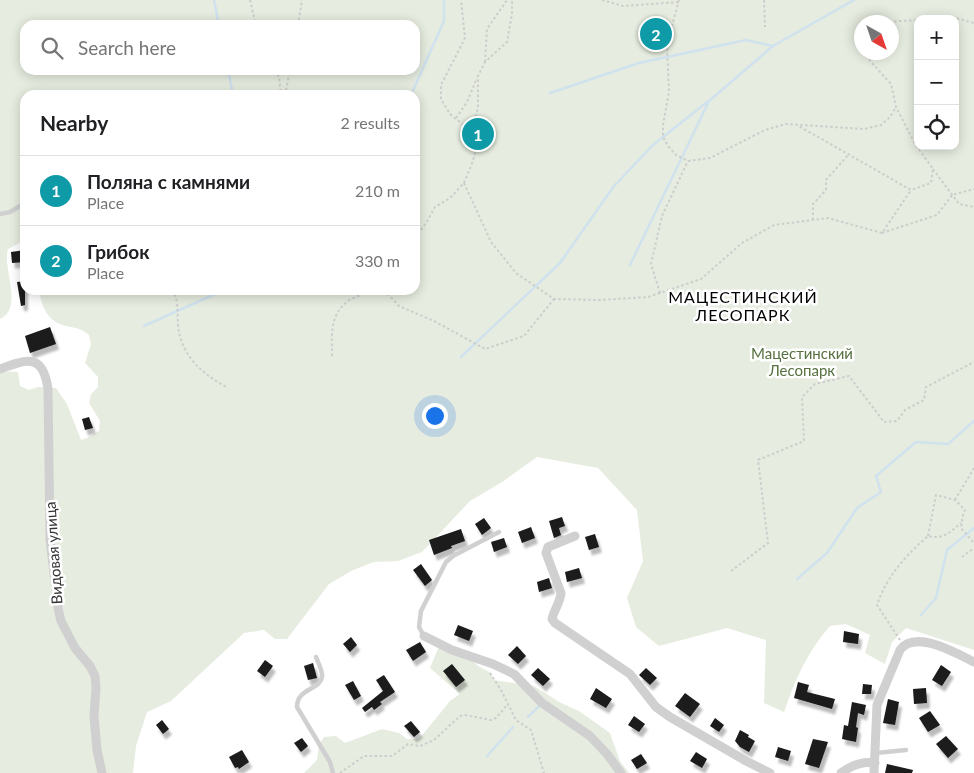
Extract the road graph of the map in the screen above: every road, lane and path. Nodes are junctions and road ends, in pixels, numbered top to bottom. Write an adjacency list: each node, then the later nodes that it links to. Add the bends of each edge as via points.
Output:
1 (250, 0): 10 (path)
2 (302, 0): 11 (path)
3 (461, 0): 24 (path, via 465,38 441,85 441,99)
4 (507, 0): 17 (path, via 487,29)
5 (512, 0): 17 (path, via 507,42)
6 (602, 0): 8 (path, via 623,6)
7 (764, 0): 15 (path)
8 (679, 1): 28 (path, via 667,44 669,92 663,137 676,155)
9 (959, 19): 14 (path)
10 (255, 20)
11 (299, 20)
12 (914, 20): 13 (path)
13 (899, 21)
14 (974, 23)
15 (765, 28)
16 (869, 60): 23 (path, via 891,84)
17 (485, 62): 20 (path)
18 (278, 75): 21 (path)
19 (289, 75): 22 (path)
20 (478, 76): 24 (path); 26 (path, via 478,108)
21 (280, 90)
22 (286, 90)
23 (896, 107): 25 (path, via 881,125 864,129); 29 (path, via 915,144)
24 (456, 118): 26 (path)
25 (797, 125): 27 (path); 28 (path, via 786,124 765,130 710,158)
26 (471, 131): 30 (path, via 477,144)
27 (849, 154): 32 (path); 37 (path, via 826,180 826,190 813,204)
28 (688, 161): 40 (path, via 662,216 652,264)
29 (933, 169): 32 (path, via 932,183); 33 (path)
30 (464, 183): 38 (path, via 450,198 435,207); 44 (path, via 491,242 516,273)
31 (974, 189): 33 (path)
32 (911, 190): 39 (path)
33 (952, 195): 35 (path, via 959,204); 39 (path, via 937,215)
34 (20, 206): 36 (lane)
35 (974, 207)
36 (0, 214)
37 (813, 220): 39 (path, via 828,218); 40 (path, via 774,225 742,243 701,279)
38 (420, 231)
39 (882, 233)
40 (660, 293): 44 (path, via 648,297 600,300)
41 (175, 295): 48 (path, via 179,332 187,354 211,379)
42 (360, 295): 45 (path, via 341,308 332,322)
43 (389, 295): 44 (path, via 399,306 485,349 524,336)
44 (554, 299)
45 (332, 356)
46 (974, 362): 58 (path, via 926,388 924,400 905,410 897,421 884,422 849,376 815,384 802,397 804,441 758,460 768,543)
47 (0, 370): 68 (street, Видовая улица, via 25,361 41,366 46,373 50,539 58,608 75,648 95,676 97,750)
48 (228, 388)
49 (974, 468): 50 (path)
50 (955, 500): 51 (path, via 965,510); 54 (path, via 936,495)
51 (961, 523): 54 (path, via 945,536); 55 (path, via 961,528)
52 (499, 532): 59 (lane, via 446,562 422,611 419,627)
53 (575, 536): 73 (street, via 552,544 546,553 562,593 553,613 555,624 630,674 656,707)
54 (928, 536): 60 (path, via 899,566 884,587 877,605)
55 (974, 543)
56 (974, 548): 57 (path)
57 (962, 557)
58 (731, 571)
59 (424, 636): 72 (street, via 514,674 542,703 590,736)
60 (904, 645): 62 (street, via 919,641 945,648); 66 (street, via 877,705)
61 (316, 657): 69 (lane, via 322,677 319,683 302,694 297,706 330,762)
62 (974, 662)
63 (485, 670): 64 (path, via 491,673)
64 (507, 705): 70 (path, via 496,718 460,716 434,740 420,746 408,744 392,756 364,756); 71 (path, via 516,720 531,730)
65 (906, 750): 66 (lane)
66 (876, 753): 67 (street)
67 (875, 768): 74 (street, via 864,762)
68 (102, 773)
69 (333, 773)
70 (340, 773)
71 (544, 773)
72 (621, 773)
73 (770, 773)
74 (841, 773)

